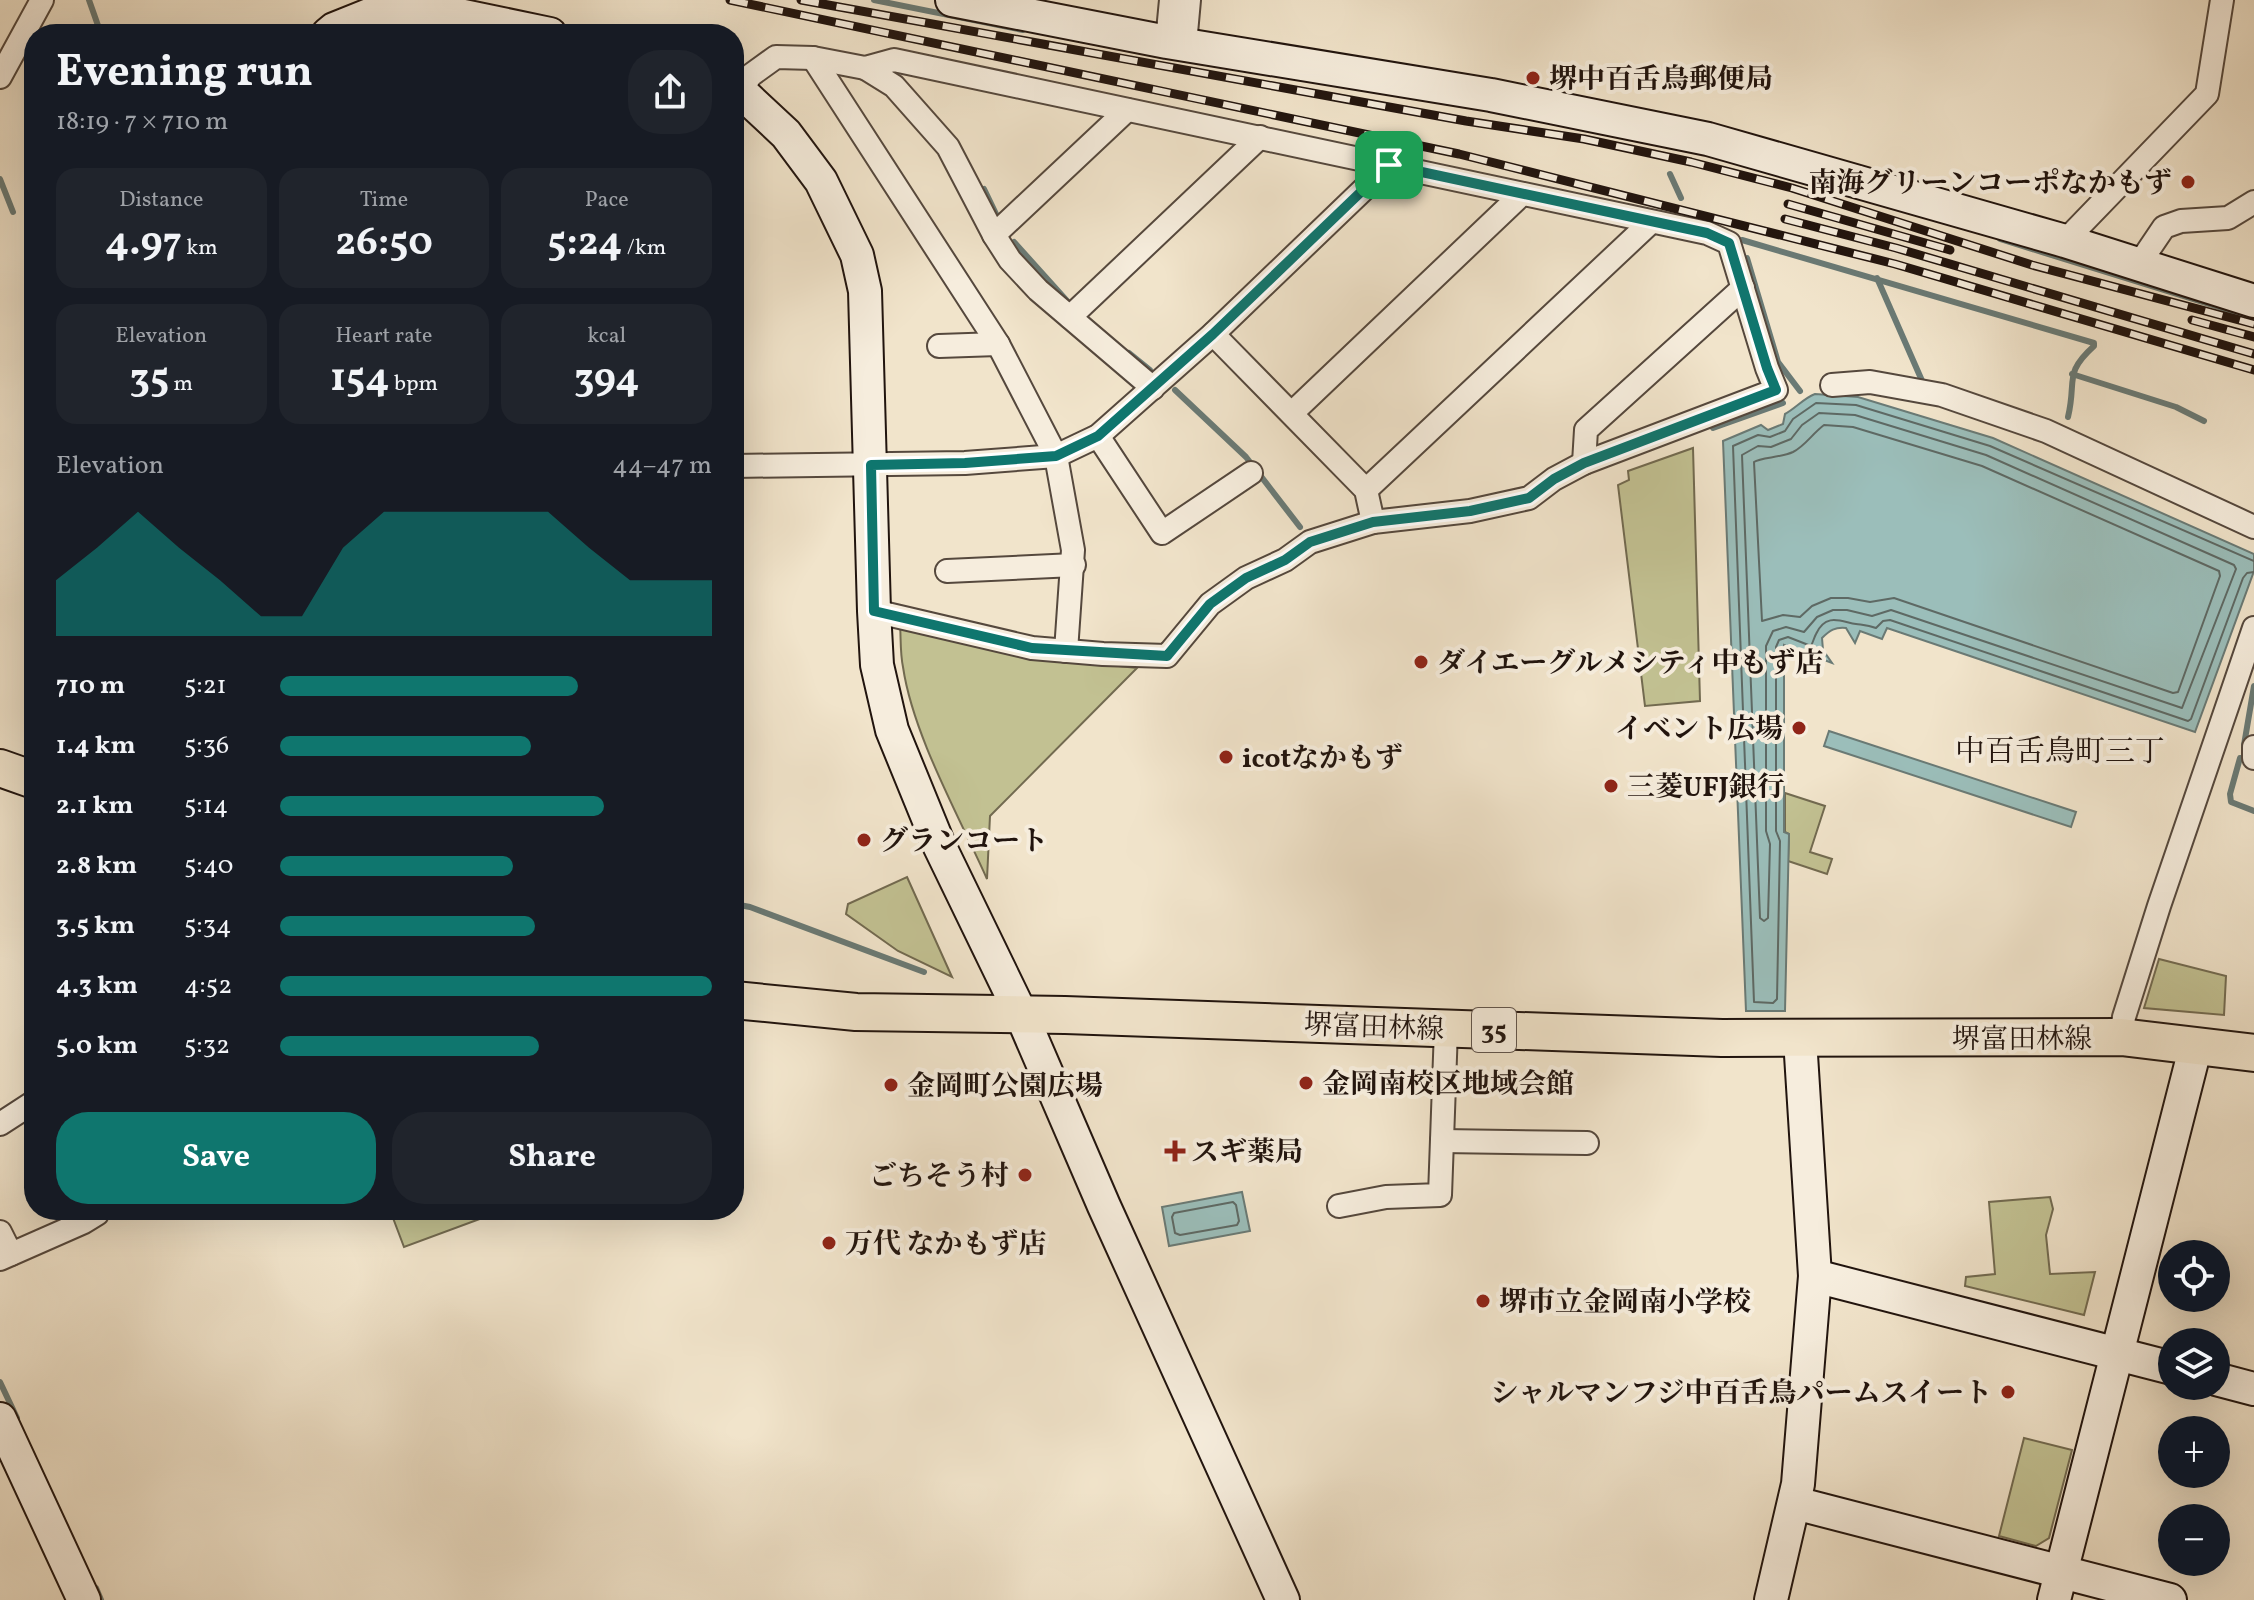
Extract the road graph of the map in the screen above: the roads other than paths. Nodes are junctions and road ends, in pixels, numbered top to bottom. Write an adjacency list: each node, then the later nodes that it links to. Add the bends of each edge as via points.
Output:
1 (42, 0): 6 (street)
2 (952, 0): 10 (street)
3 (1171, 0): 10 (street)
4 (1189, 0): 10 (street)
5 (2222, 0): 23 (street, via 2207,94)
6 (29, 24)
7 (346, 24): 8 (street, via 404,8)
8 (502, 24)
9 (24, 33): 13 (street)
10 (1176, 43): 23 (street, via 1491,95 1708,139)
11 (813, 58): 12 (street); 14 (street, via 776,57); 29 (street)
12 (865, 68): 16 (street, via 894,60); 22 (street, via 894,86 948,147)
13 (0, 77)
14 (744, 82)
15 (744, 96): 37 (street, via 786,134 821,181 857,255 865,291)
16 (1127, 110): 17 (street); 22 (street)
17 (1260, 137): 18 (street); 27 (street)
18 (1389, 165): 19 (street); 28 (street)
19 (1521, 195): 21 (street); 33 (street)
20 (2254, 202): 24 (street, via 2228,218 2164,227)
21 (1651, 222): 25 (street, via 1729,243); 40 (street)
22 (994, 235): 27 (street, via 1010,260)
23 (2065, 241): 24 (street)
24 (2139, 264): 26 (street)
25 (1743, 288): 36 (street, via 1586,430); 36 (street, via 1776,390)
26 (2254, 301)
27 (1070, 317): 32 (street)
28 (1213, 334): 32 (street); 33 (street)
29 (998, 344): 30 (street); 35 (street)
30 (939, 346)
31 (1832, 385): 42 (street, via 1870,382 1942,395 2046,431)
32 (1153, 388): 34 (street)
33 (1292, 413): 40 (street)
34 (1098, 436): 35 (street); 39 (street, via 1162,533)
35 (1056, 456): 37 (street); 43 (street)
36 (1584, 463): 41 (street, via 1529,498)
37 (871, 465): 38 (street); 45 (street)
38 (744, 466)
39 (1251, 473)
40 (1366, 490): 41 (street)
41 (1373, 522): 47 (street, via 1310,542 1246,578 1210,604 1167,656)
42 (2254, 527)
43 (1074, 565): 44 (street); 47 (street)
44 (947, 571)
45 (874, 611): 47 (street); 53 (street, via 877,665 892,730 939,845)
46 (2254, 628): 55 (street, via 2159,906)
47 (1066, 651)
48 (2254, 747): 49 (street)
49 (2254, 758)
50 (0, 768): 51 (main road)
51 (24, 776)
52 (744, 1001): 53 (main road, 堺富田林線 / 35, via 856,1012)
53 (1022, 1016): 54 (main road, 堺富田林線 / 35); 76 (street)
54 (1446, 1029): 56 (main road, 堺富田林線 / 35); 61 (street)
55 (2121, 1037): 56 (main road, 堺富田林線 / 35); 57 (main road, 堺富田林線 / 35)
56 (1800, 1039): 67 (street)
57 (2196, 1045): 58 (main road, 堺富田林線 / 35); 68 (street)
58 (2254, 1053)
59 (24, 1108): 60 (street)
60 (2, 1120)
61 (1442, 1141): 62 (street); 63 (street, via 1440,1195)
62 (1587, 1143)
63 (1339, 1206)
64 (80, 1220): 66 (street)
65 (0, 1232): 66 (street)
66 (5, 1257)
67 (1815, 1276): 68 (street); 73 (street)
68 (2118, 1354): 69 (street); 74 (street)
69 (2158, 1364)
70 (2230, 1383): 71 (street)
71 (2254, 1389)
72 (0, 1419): 75 (street)
73 (1795, 1503): 74 (street); 77 (street)
74 (2057, 1586): 78 (street)
75 (84, 1600)
76 (1283, 1600)
77 (1771, 1600)
78 (2170, 1600)

